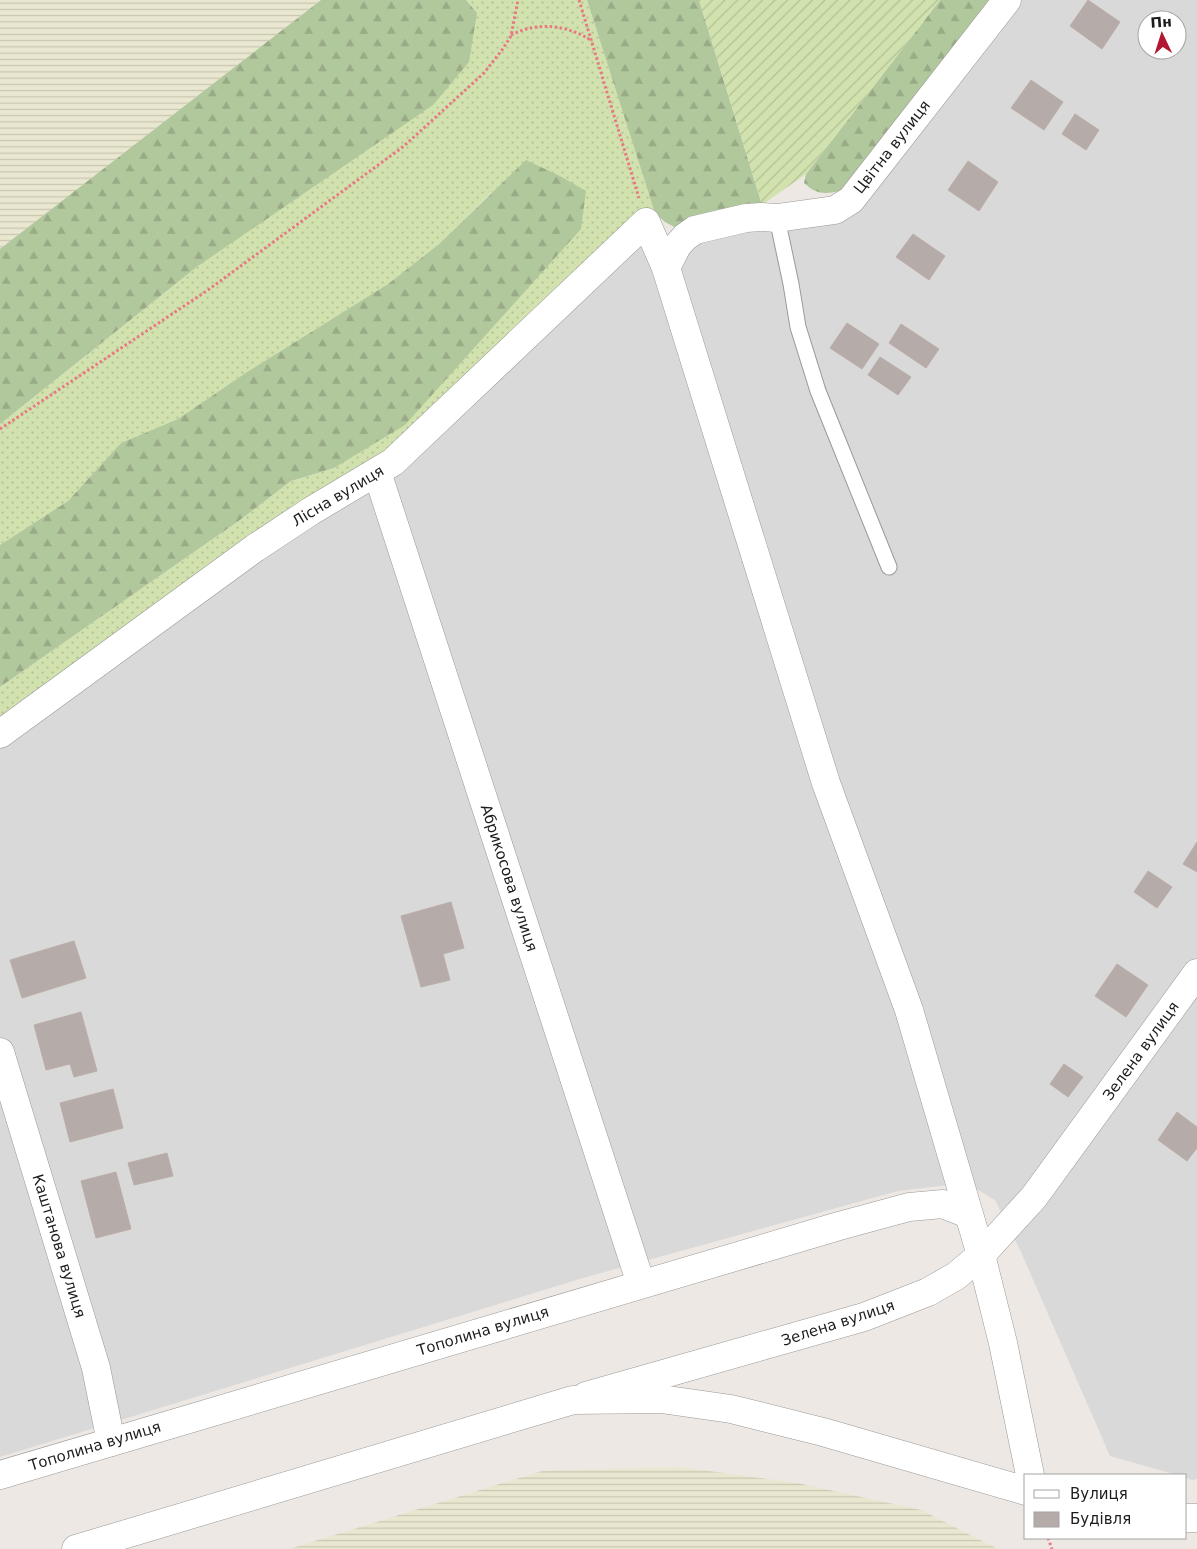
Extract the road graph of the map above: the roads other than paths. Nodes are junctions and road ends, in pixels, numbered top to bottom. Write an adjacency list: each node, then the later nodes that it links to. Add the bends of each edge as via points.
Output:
1 (1007, 0): 2 (street, Цвітна вулиця, via 851,200 835,210)
2 (778, 218): 3 (street, Цвітна вулиця, via 746,218 695,230 677,246); 5 (lane, via 798,327 818,391)
3 (666, 268): 4 (street, Лісна вулиця, via 646,222 393,462); 9 (street, via 826,783 909,1010)
4 (377, 472): 6 (street, Лісна вулиця, via 255,548); 11 (street, Абрикосова вулиця)
5 (889, 567)
6 (0, 734)
7 (1197, 973): 10 (street, Зелена вулиця, via 1034,1197)
8 (0, 1052): 13 (street, Каштанова вулиця, via 96,1368)
9 (968, 1214): 10 (street); 11 (street, Тополина вулиця, via 943,1204 909,1208)
10 (981, 1255): 12 (street, Зелена вулиця, via 956,1276 928,1292 864,1317); 14 (street)
11 (641, 1284): 13 (street, Тополина вулиця)
12 (573, 1400): 16 (street, via 661,1399 731,1409); 17 (street, Зелена вулиця)
13 (111, 1442): 15 (street, Тополина вулиця)
14 (1030, 1474)
15 (0, 1475)
16 (1024, 1489)
17 (76, 1549)

